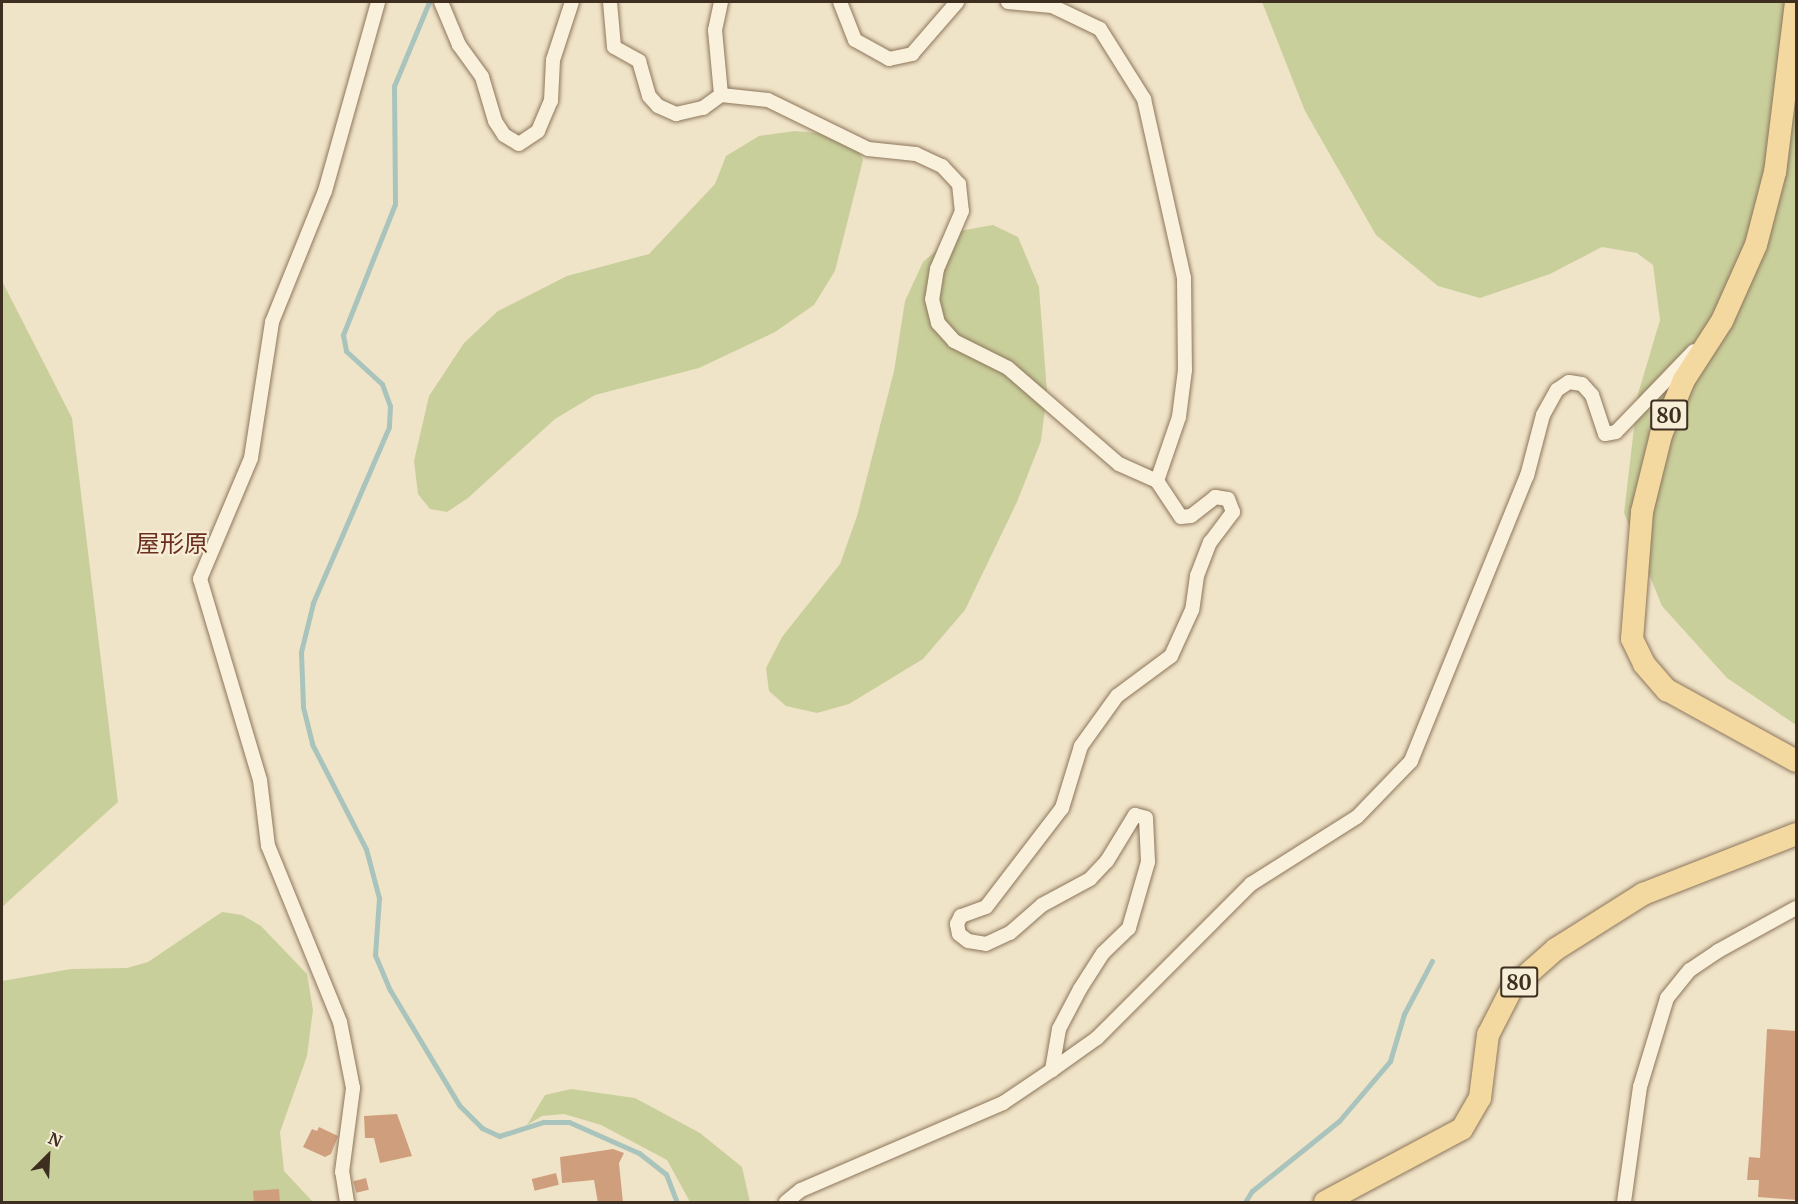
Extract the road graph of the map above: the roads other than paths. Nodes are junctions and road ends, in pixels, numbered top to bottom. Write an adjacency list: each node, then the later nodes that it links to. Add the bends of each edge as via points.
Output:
1 (378, 2): 17 (street, via 325,191 272,322 251,458 200,579 260,780 268,846 340,1022 353,1088 342,1172)
2 (441, 2): 3 (street, via 459,45 482,77 495,121 504,135 519,144 538,131 551,101 553,60)
3 (572, 2)
4 (610, 2): 10 (street, via 614,47 639,61 649,96 658,106 676,114 703,108)
5 (721, 2): 10 (street, via 715,30)
6 (840, 2): 7 (street, via 855,40 890,59 912,54)
7 (957, 2)
8 (1008, 2): 12 (street, via 1052,6 1100,29 1144,99 1184,279 1185,370 1179,417)
9 (1796, 2): 11 (main road, 80, via 1775,172 1756,245)
10 (721, 95): 12 (street, via 768,100 868,149 916,154 942,166 959,184 962,211 937,269 932,299 938,323 954,341 1008,368 1119,464)
11 (1722, 321): 13 (main road, 80, via 1684,380 1661,435 1642,512 1632,639 1644,664 1667,690); 16 (street, via 1616,432 1605,434 1592,395 1582,384 1569,382 1557,390 1543,415 1527,476 1412,761 1357,817 1251,884 1097,1038)
12 (1157, 481): 16 (street, via 1181,517 1191,516 1215,497 1228,499 1233,512 1210,542 1197,576 1192,610 1171,656 1116,696 1081,746 1062,808 986,907 961,916 957,924 959,934 968,941 986,945 1010,933 1042,905 1090,879 1107,861 1135,815 1146,818 1148,862 1130,928 1103,953 1080,989 1059,1029)
13 (1797, 761)
14 (1797, 834): 19 (main road, 80, via 1643,894 1556,949 1512,988 1488,1035 1480,1098 1462,1129)
15 (1797, 908): 20 (street, via 1690,970 1667,998 1641,1087)
16 (1052, 1070): 18 (street, via 1003,1102 801,1190)
17 (347, 1203)
18 (786, 1203)
19 (1325, 1203)
20 (1624, 1203)

